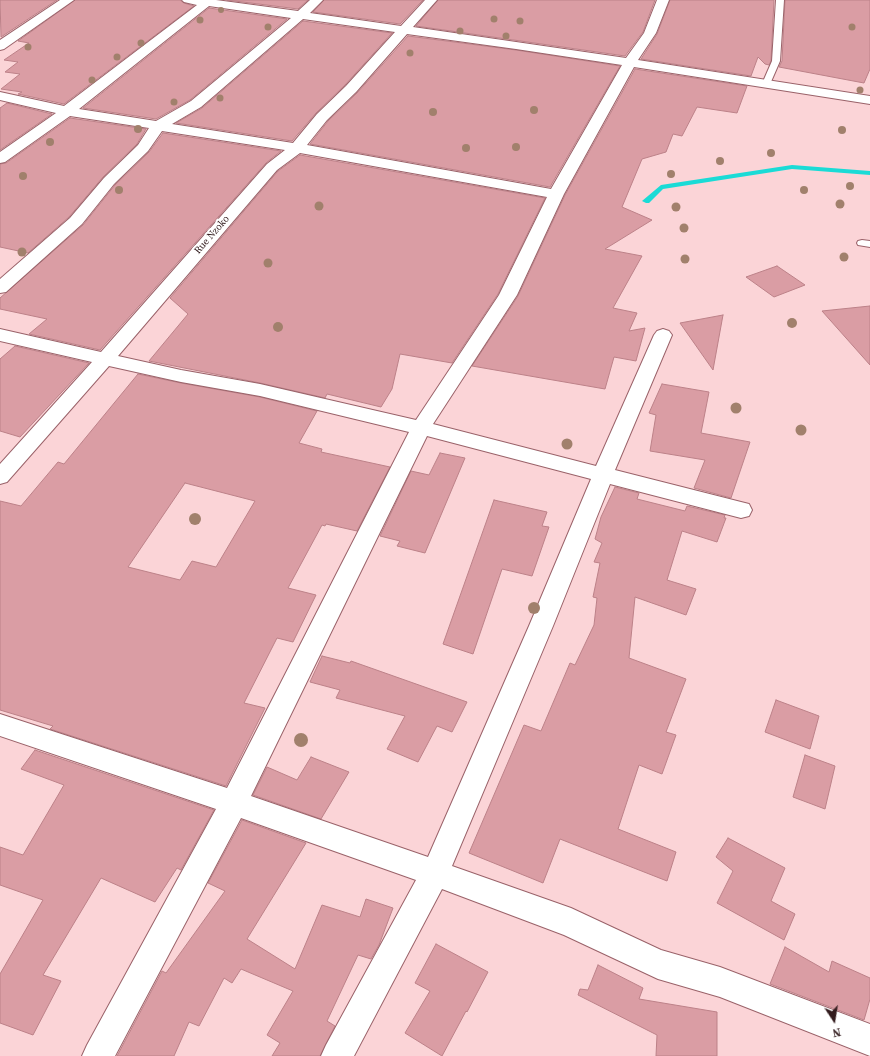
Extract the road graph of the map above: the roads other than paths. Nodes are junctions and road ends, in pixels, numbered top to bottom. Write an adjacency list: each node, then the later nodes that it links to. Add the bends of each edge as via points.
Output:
1 (68, 0): 10 (street)
2 (188, 0): 7 (street)
3 (317, 0): 8 (street)
4 (431, 0): 9 (street, Rue Nzoko)
5 (663, 0): 11 (street, via 650,33)
6 (780, 0): 12 (lane, via 776,61)
7 (208, 2): 8 (street); 15 (street)
8 (301, 15): 9 (street); 16 (street, via 196,104)
9 (403, 30): 11 (street); 17 (street, Rue Nzoko, via 351,89 322,117)
10 (0, 46)
11 (630, 62): 12 (street); 19 (street)
12 (766, 84): 14 (street)
13 (0, 96): 15 (street)
14 (870, 100)
15 (67, 110): 16 (street); 18 (street)
16 (158, 126): 17 (street); 20 (street, via 144,148 109,181 76,221)
17 (297, 148): 19 (street); 23 (street, Rue Nzoko, via 272,167)
18 (0, 159)
19 (556, 194): 24 (street, via 508,295)
20 (0, 288)
21 (0, 335): 23 (street)
22 (663, 335): 25 (street)
23 (105, 359): 24 (street, via 260,390); 26 (street, Rue Nzoko)
24 (421, 428): 25 (street); 29 (street)
25 (603, 474): 27 (street); 30 (street)
26 (0, 477)
27 (741, 510)
28 (0, 725): 29 (street)
29 (234, 803): 30 (street); 32 (street)
30 (435, 873): 31 (street, via 571,923 658,964 720,982); 33 (street)
31 (870, 1040)
32 (98, 1056)
33 (337, 1056)

